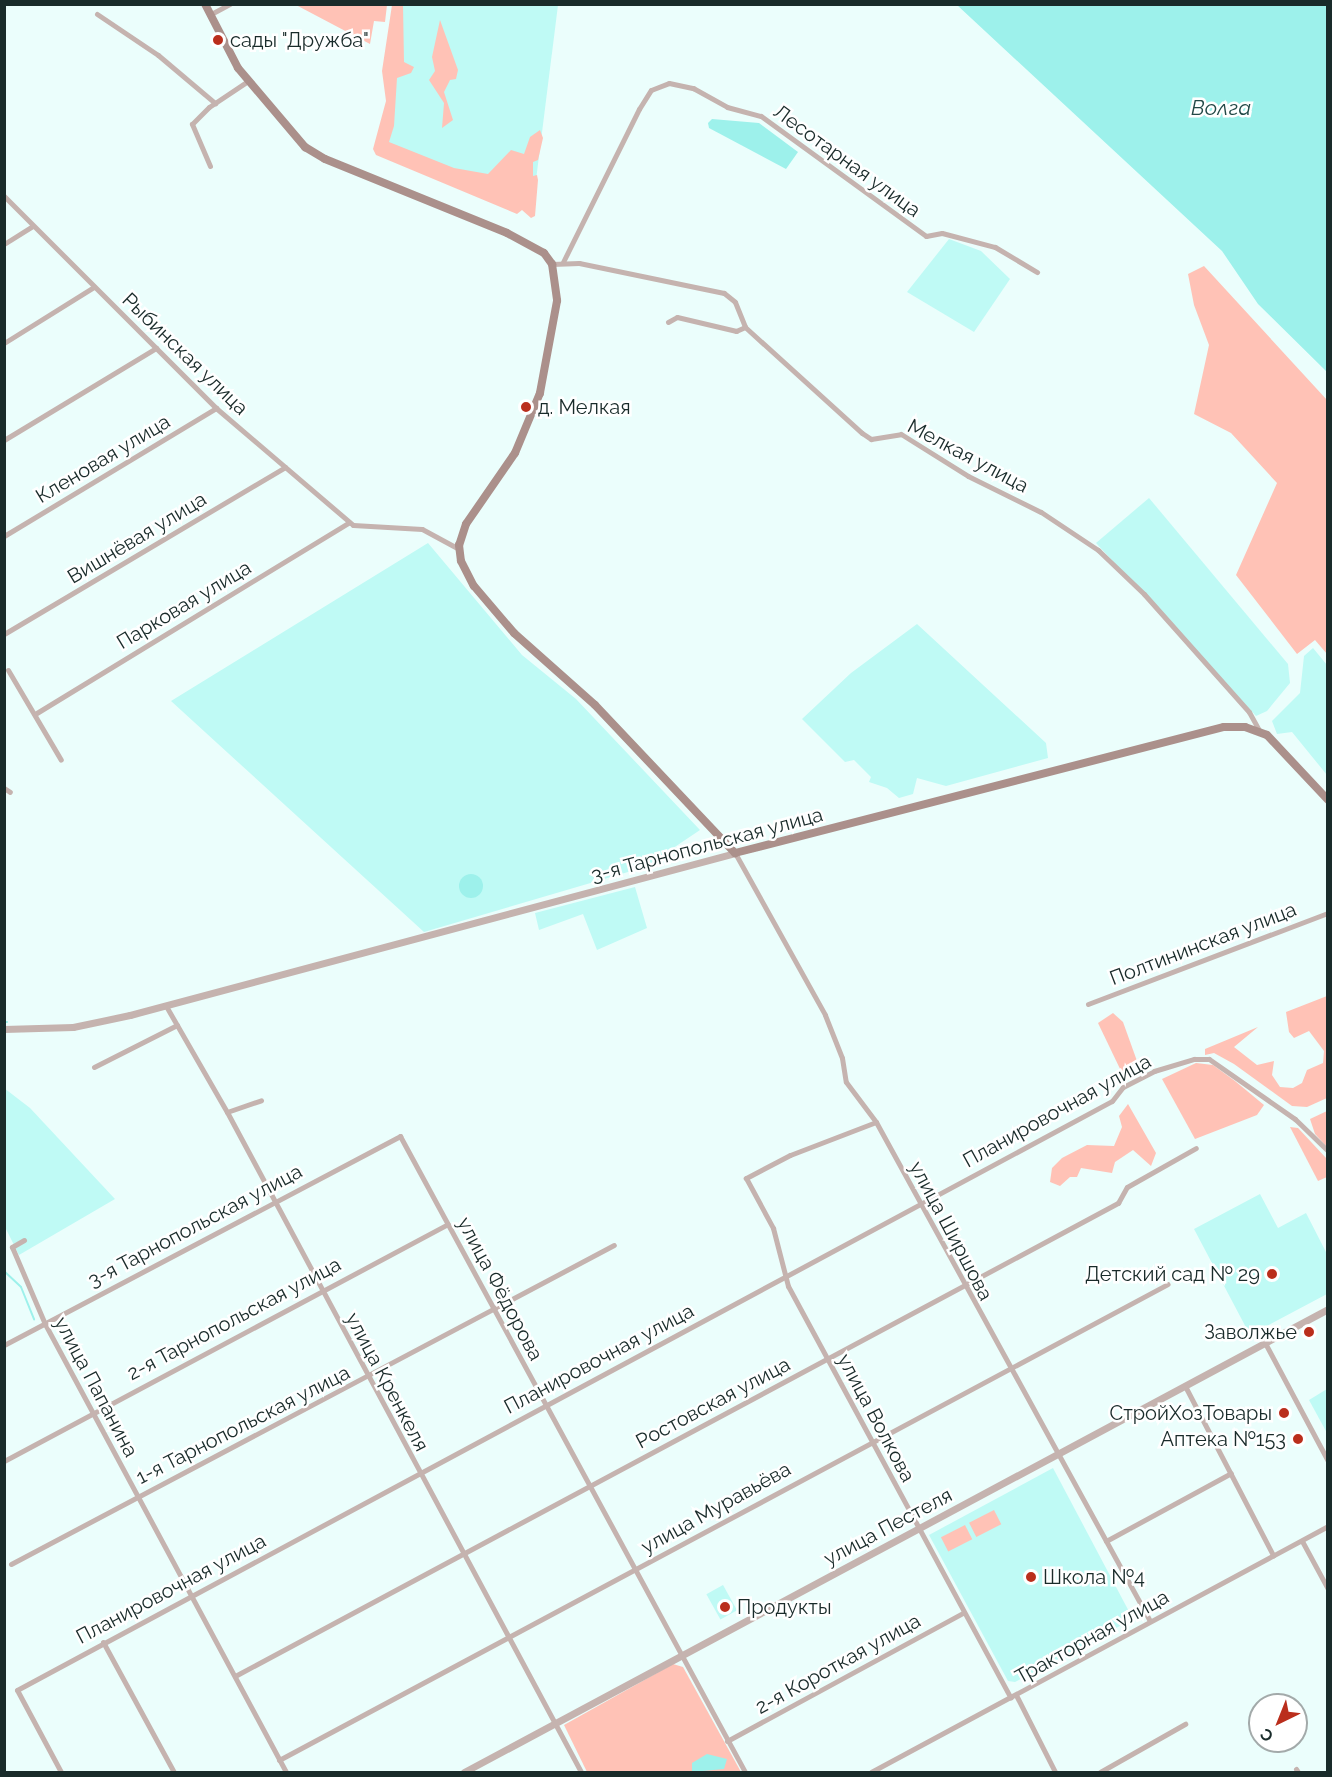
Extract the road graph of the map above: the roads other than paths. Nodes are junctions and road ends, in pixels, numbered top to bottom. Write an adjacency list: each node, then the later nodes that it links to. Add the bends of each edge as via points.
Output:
1 (205, 4): 4 (main road)
2 (230, 4): 4 (street)
3 (97, 14): 6 (street, via 165,61)
4 (211, 14): 5 (main road)
5 (248, 81): 6 (street); 12 (main road, via 293,136 315,153 507,233 544,253)
6 (215, 103): 7 (street, via 192,124)
7 (210, 166)
8 (4, 196): 9 (street, Рыбинская улица)
9 (33, 226): 10 (street); 14 (street, Рыбинская улица)
10 (4, 244)
11 (563, 262): 12 (street); 13 (street, Лесотарная улица, via 639,109 651,90 669,83 693,88 728,107 761,116 926,236 942,233 995,247); 16 (street, Мелкая улица, via 724,293 735,302)
12 (552, 264): 24 (main road, via 557,301 533,416 503,474 466,524)
13 (1037, 272)
14 (94, 287): 17 (street); 18 (street, Рыбинская улица)
15 (668, 322): 16 (street, via 677,317 736,331)
16 (745, 327): 28 (street, Мелкая улица, via 871,439 901,434 968,476 1041,512 1098,550 1151,602 1249,712)
17 (4, 343)
18 (156, 348): 19 (street, Рыбинская улица); 20 (street)
19 (216, 408): 21 (street, Рыбинская улица); 23 (street, Кленовая улица)
20 (4, 440)
21 (285, 467): 22 (street, Рыбинская улица); 25 (street, Вишнёвая улица)
22 (351, 524): 24 (street, via 422,529); 27 (street, Парковая улица)
23 (4, 536)
24 (459, 549): 31 (main road, via 474,586 514,633 595,705)
25 (4, 634)
26 (8, 670): 27 (street)
27 (35, 714): 29 (street)
28 (1258, 730): 30 (main road, via 1282,749); 31 (main road, 3-я Тарнопольская улица, via 1233,726 1213,729)
29 (61, 760)
30 (1328, 800)
31 (735, 853): 34 (street, 3-я Тарнопольская улица); 40 (street, улица Ширшова, via 825,1015 842,1058 846,1082)
32 (1328, 913): 33 (street, Полтининская улица)
33 (1088, 1004)
34 (166, 1006): 35 (street, улица Кренкеля); 36 (street, 3-я Тарнопольская улица, via 73,1027)
35 (177, 1025): 37 (street); 39 (street, улица Кренкеля)
36 (4, 1029)
37 (94, 1067)
38 (261, 1100): 39 (street)
39 (228, 1112): 45 (street, улица Кренкеля)
40 (876, 1122): 44 (street, улица Ширшова); 49 (street, улица Волкова, via 789,1155 746,1178 773,1228)
41 (400, 1136): 45 (street, 3-я Тарнопольская улица); 46 (street, улица Фёдорова)
42 (1196, 1148): 51 (street, Ростовская улица, via 1127,1187 1118,1203)
43 (1328, 1151): 44 (street, Планировочная улица, via 1295,1119 1224,1066 1209,1059 1194,1059 1154,1071 1123,1087 1112,1101)
44 (920, 1203): 49 (street, Планировочная улица); 51 (street, улица Ширшова)
45 (274, 1204): 52 (street, улица Кренкеля); 55 (street, 3-я Тарнопольская улица)
46 (448, 1224): 52 (street, 2-я Тарнопольская улица); 54 (street, улица Фёдорова)
47 (24, 1240): 55 (street, улица Папанина, via 12,1247)
48 (614, 1245): 54 (street, 1-я Тарнопольская улица)
49 (787, 1276): 58 (street, улица Волкова, via 788,1286); 62 (street, Планировочная улица)
50 (1168, 1284): 59 (street, улица Муравьёва)
51 (963, 1286): 58 (street, Ростовская улица); 59 (street, улица Ширшова)
52 (320, 1289): 60 (street, улица Кренкеля); 63 (street, 2-я Тарнопольская улица)
53 (1328, 1309): 56 (street, улица Пестеля)
54 (494, 1310): 60 (street, 1-я Тарнопольская улица); 62 (street, улица Фёдорова)
55 (45, 1324): 57 (street, 3-я Тарнопольская улица); 63 (street, улица Папанина)
56 (1265, 1342): 61 (street, улица Пестеля); 67 (street)
57 (4, 1345)
58 (827, 1358): 64 (street, улица Волкова); 70 (street, Ростовская улица)
59 (1008, 1368): 64 (street, улица Муравьёва); 65 (street, улица Ширшова)
60 (368, 1377): 68 (street, улица Кренкеля); 71 (street, 1-я Тарнопольская улица)
61 (1185, 1386): 65 (street, улица Пестеля); 69 (street)
62 (546, 1405): 68 (street, Планировочная улица); 70 (street, улица Фёдорова)
63 (92, 1413): 66 (street, 2-я Тарнопольская улица); 71 (street, улица Папанина)
64 (871, 1440): 73 (street, улица Волкова); 79 (street, улица Муравьёва)
65 (1057, 1456): 73 (street, улица Пестеля); 75 (street, улица Ширшова)
66 (4, 1461)
67 (1328, 1461)
68 (419, 1473): 76 (street, улица Кренкеля); 81 (street, Планировочная улица)
69 (1231, 1473): 75 (street); 77 (street)
70 (590, 1486): 76 (street, Ростовская улица); 79 (street, улица Фёдорова)
71 (139, 1496): 78 (street, 1-я Тарнопольская улица); 81 (street, улица Папанина)
72 (1328, 1526): 74 (street, Тракторная улица)
73 (919, 1529): 82 (street, улица Волкова); 86 (street, улица Пестеля)
74 (1302, 1540): 77 (street, Тракторная улица); 80 (street)
75 (1106, 1541): 83 (street, улица Ширшова)
76 (463, 1555): 84 (street, улица Кренкеля); 87 (street, Ростовская улица)
77 (1274, 1555): 83 (street, Тракторная улица)
78 (11, 1564)
79 (634, 1569): 84 (street, улица Муравьёва); 86 (street, улица Фёдорова)
80 (1328, 1589)
81 (191, 1595): 85 (street, Планировочная улица); 87 (street, улица Папанина)
82 (963, 1613): 88 (street, улица Волкова); 91 (street, 2-я Короткая улица)
83 (1150, 1621): 88 (street, Тракторная улица)
84 (509, 1637): 89 (street, улица Кренкеля); 92 (street, улица Муравьёва)
85 (103, 1642): 93 (street, Планировочная улица, via 17,1690); 94 (street)
86 (681, 1655): 89 (street, улица Пестеля); 91 (street, улица Фёдорова)
87 (235, 1676): 92 (street, улица Папанина)
88 (1013, 1696): 99 (street, Тракторная улица); 100 (street, улица Волкова)
89 (555, 1723): 96 (street, улица Пестеля); 97 (street, улица Кренкеля)
90 (1185, 1724): 101 (street)
91 (727, 1741): 98 (street, улица Фёдорова)
92 (279, 1760): 95 (street, улица Папанина)
93 (62, 1773)
94 (174, 1773)
95 (286, 1773)
96 (464, 1773)
97 (581, 1773)
98 (745, 1773)
99 (871, 1773)
100 (1055, 1773)
101 (1100, 1773)

